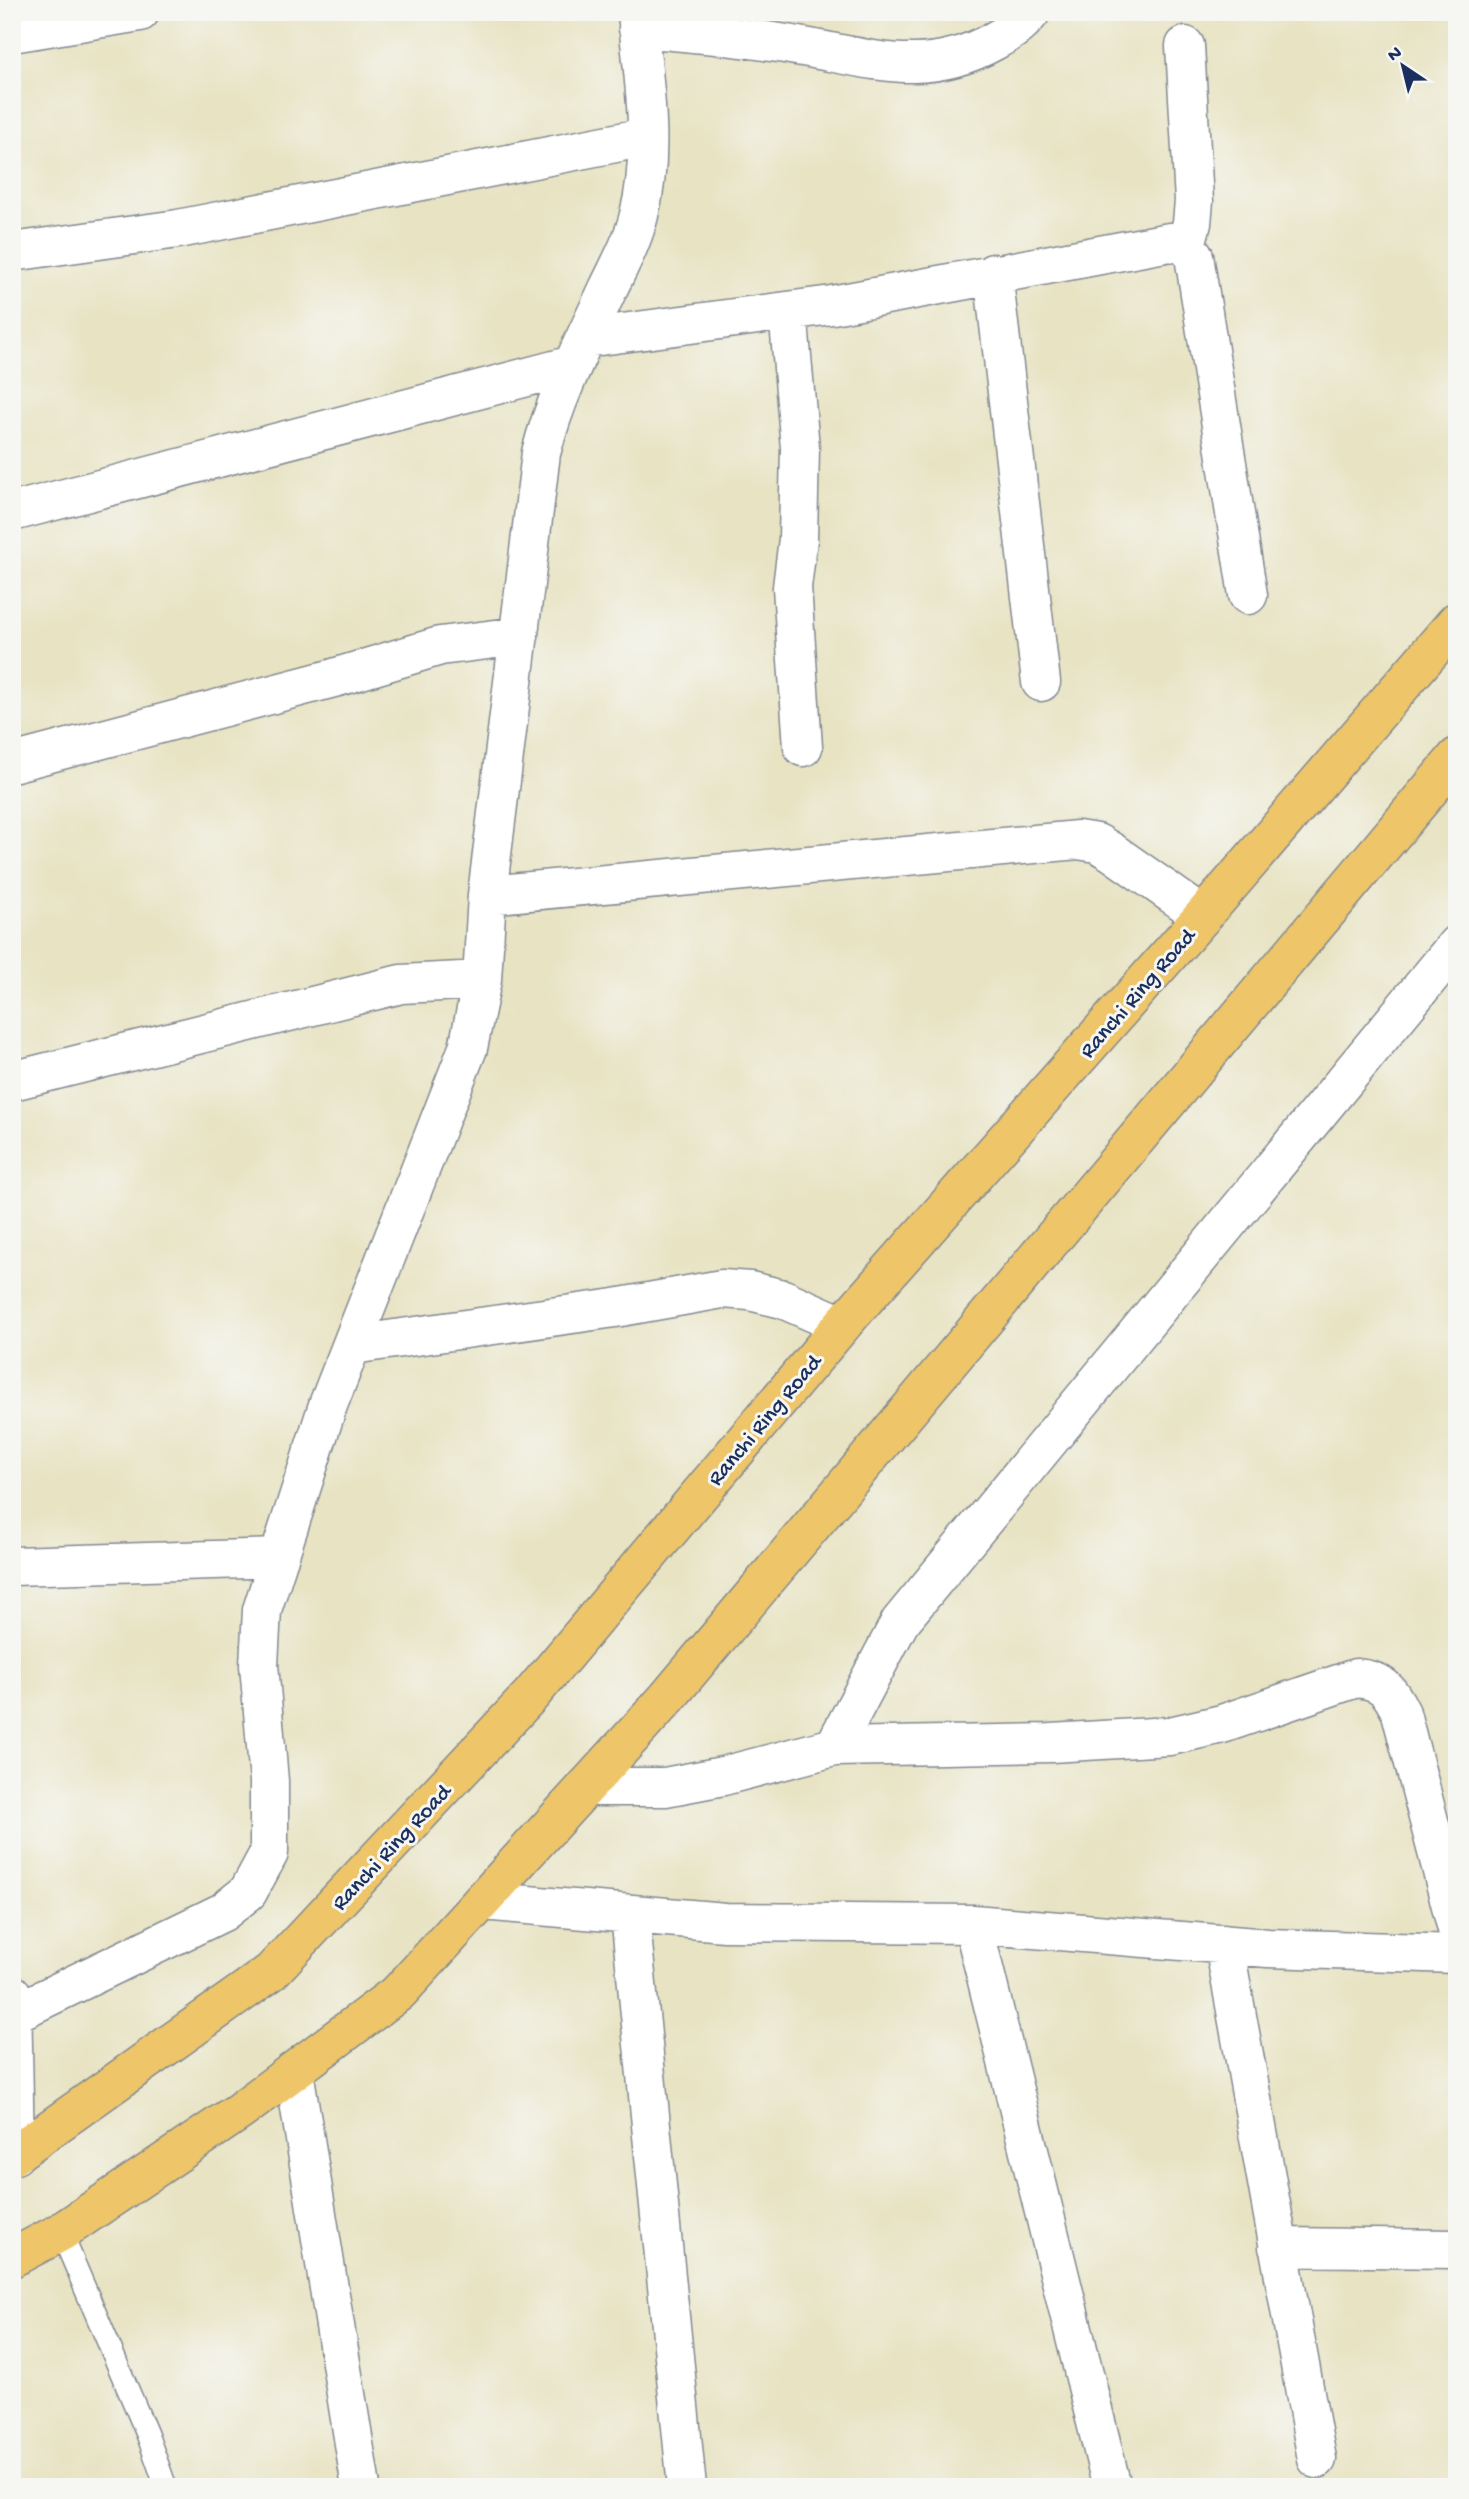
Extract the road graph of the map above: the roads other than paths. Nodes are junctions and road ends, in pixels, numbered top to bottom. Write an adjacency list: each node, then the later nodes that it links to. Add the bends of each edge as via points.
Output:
1 (140, 12): 4 (street)
2 (1031, 12): 3 (street, via 1020,26 983,47 938,63 864,61)
3 (638, 20): 6 (street)
4 (12, 33)
5 (1185, 46): 7 (street, via 1194,201)
6 (646, 137): 8 (street, via 178,229); 11 (street, via 639,216)
7 (1186, 244): 9 (street, via 1170,242); 13 (street, via 1194,256)
8 (12, 252)
9 (993, 274): 10 (street); 16 (street)
10 (788, 311): 11 (street); 17 (street, via 800,449 792,587)
11 (579, 351): 12 (street); 15 (street, via 552,410 541,453)
12 (12, 512)
13 (1248, 596)
14 (1457, 621): 21 (main road, Ranchi Ring Road)
15 (519, 636): 18 (street, via 440,646); 20 (street)
16 (1041, 682)
17 (803, 747)
18 (12, 763)
19 (1452, 775): 30 (main road, via 676,1688)
20 (486, 895): 21 (street, via 1078,840 1112,852); 23 (street)
21 (1203, 916): 25 (main road, Ranchi Ring Road)
22 (1457, 944): 29 (street, via 900,1622)
23 (482, 980): 24 (street, via 401,984); 26 (street, via 468,1048)
24 (12, 1081)
25 (842, 1325): 26 (street, via 783,1299 722,1289); 40 (main road, Ranchi Ring Road, via 531,1695 271,1972)
26 (352, 1345): 27 (street)
27 (279, 1558): 28 (street); 38 (street, via 262,1610 260,1639 269,1781 269,1853 261,1872 248,1892 223,1912)
28 (12, 1566)
29 (834, 1747): 30 (street, via 665,1787); 34 (street, via 1170,1736 1222,1724 1356,1678 1373,1679 1385,1686 1401,1713)
30 (586, 1787): 31 (main road)
31 (482, 1901): 32 (street); 39 (main road, via 399,1992)
32 (630, 1914): 33 (street, via 725,1922); 48 (street)
33 (973, 1924): 35 (street); 49 (street)
34 (1457, 1929)
35 (1224, 1944): 36 (street); 42 (street)
36 (1457, 1954)
37 (12, 1994): 38 (street)
38 (13, 2014): 40 (street)
39 (294, 2071): 41 (main road); 47 (street)
40 (14, 2155)
41 (61, 2232): 44 (main road); 46 (lane)
42 (1278, 2247): 43 (street); 45 (street)
43 (1457, 2249)
44 (12, 2258)
45 (1317, 2459)
46 (166, 2487)
47 (361, 2487)
48 (687, 2487)
49 (1112, 2487)

